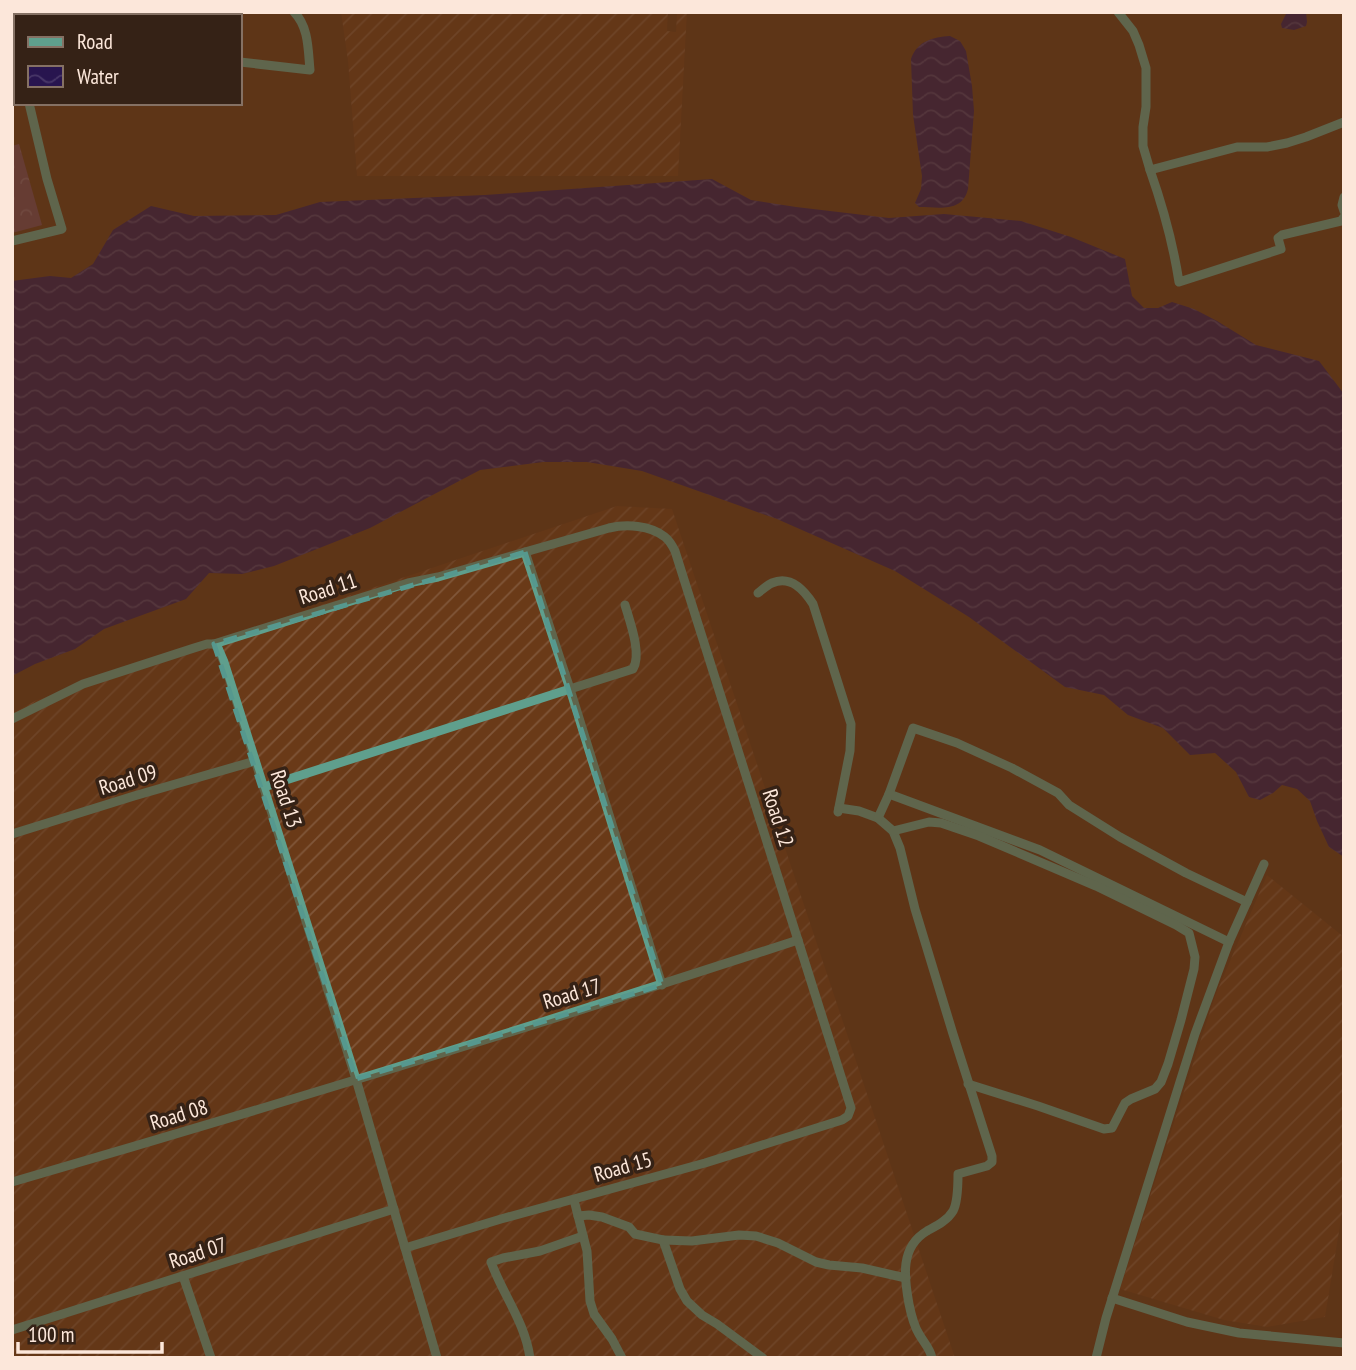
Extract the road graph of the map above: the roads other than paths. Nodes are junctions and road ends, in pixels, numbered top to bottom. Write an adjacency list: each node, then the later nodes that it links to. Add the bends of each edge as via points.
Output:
1 (294, 12): 3 (street, via 307,36 310,70)
2 (1118, 12): 6 (street, via 1133,31 1146,68 1143,146)
3 (242, 62)
4 (29, 105): 10 (street, via 62,229)
5 (1344, 122): 6 (street, via 1287,143 1237,147)
6 (1150, 170): 9 (street, via 1167,223 1178,282 1281,249 1278,238 1282,235)
7 (1344, 197): 8 (street)
8 (1344, 212)
9 (1344, 217)
10 (12, 241)
11 (662, 534): 12 (street, Road 11, via 623,525); 26 (street, Road 12, via 675,551)
12 (525, 552): 15 (street, Road 11, via 408,583); 16 (street)
13 (758, 593): 21 (street, via 771,583 784,581 804,591 813,604 851,724 839,810)
14 (625, 605): 16 (street, via 636,644 633,669)
15 (215, 644): 17 (street, Road 11, via 83,684); 18 (street, Road 13)
16 (570, 689): 19 (street); 28 (street)
17 (12, 719)
18 (255, 761): 19 (street, Road 13); 23 (street, Road 09)
19 (264, 787): 29 (street, Road 13)
20 (889, 794): 21 (street); 25 (street, via 913,728 1035,780 1120,837); 27 (street, via 1040,850)
21 (878, 818): 22 (street)
22 (892, 831): 30 (street); 30 (street, via 941,822 979,836 1176,925 1189,933 1193,944 1191,982 1161,1082 1125,1103 1112,1128)
23 (12, 834)
24 (1264, 864): 25 (street)
25 (1247, 902): 27 (street)
26 (798, 940): 28 (street, Road 17); 31 (street, Road 12, via 851,1108)
27 (1229, 942): 41 (street, via 1183,1069)
28 (662, 985): 29 (street, Road 17)
29 (356, 1079): 32 (street, Road 08); 34 (street, Road 13)
30 (968, 1084): 40 (street, via 992,1161 958,1174 953,1211 909,1247)
31 (848, 1115): 33 (street, Road 15)
32 (12, 1182)
33 (574, 1200): 35 (street); 38 (street, Road 15)
34 (394, 1209): 38 (street, Road 13); 39 (street, Road 07)
35 (578, 1216): 36 (street); 37 (street, via 602,1217 635,1234)
36 (583, 1236): 46 (street, via 491,1262 517,1314); 47 (street, via 594,1314)
37 (663, 1240): 40 (street, via 756,1236 816,1262); 48 (street, via 687,1301)
38 (405, 1248): 45 (street, Road 13)
39 (183, 1276): 42 (street, Road 07); 44 (street)
40 (906, 1278): 49 (street, via 915,1324)
41 (1112, 1298): 43 (street, via 1239,1333); 50 (street)
42 (12, 1330)
43 (1344, 1343)
44 (211, 1358)
45 (437, 1358)
46 (530, 1358)
47 (622, 1358)
48 (763, 1358)
49 (932, 1358)
50 (1096, 1358)

